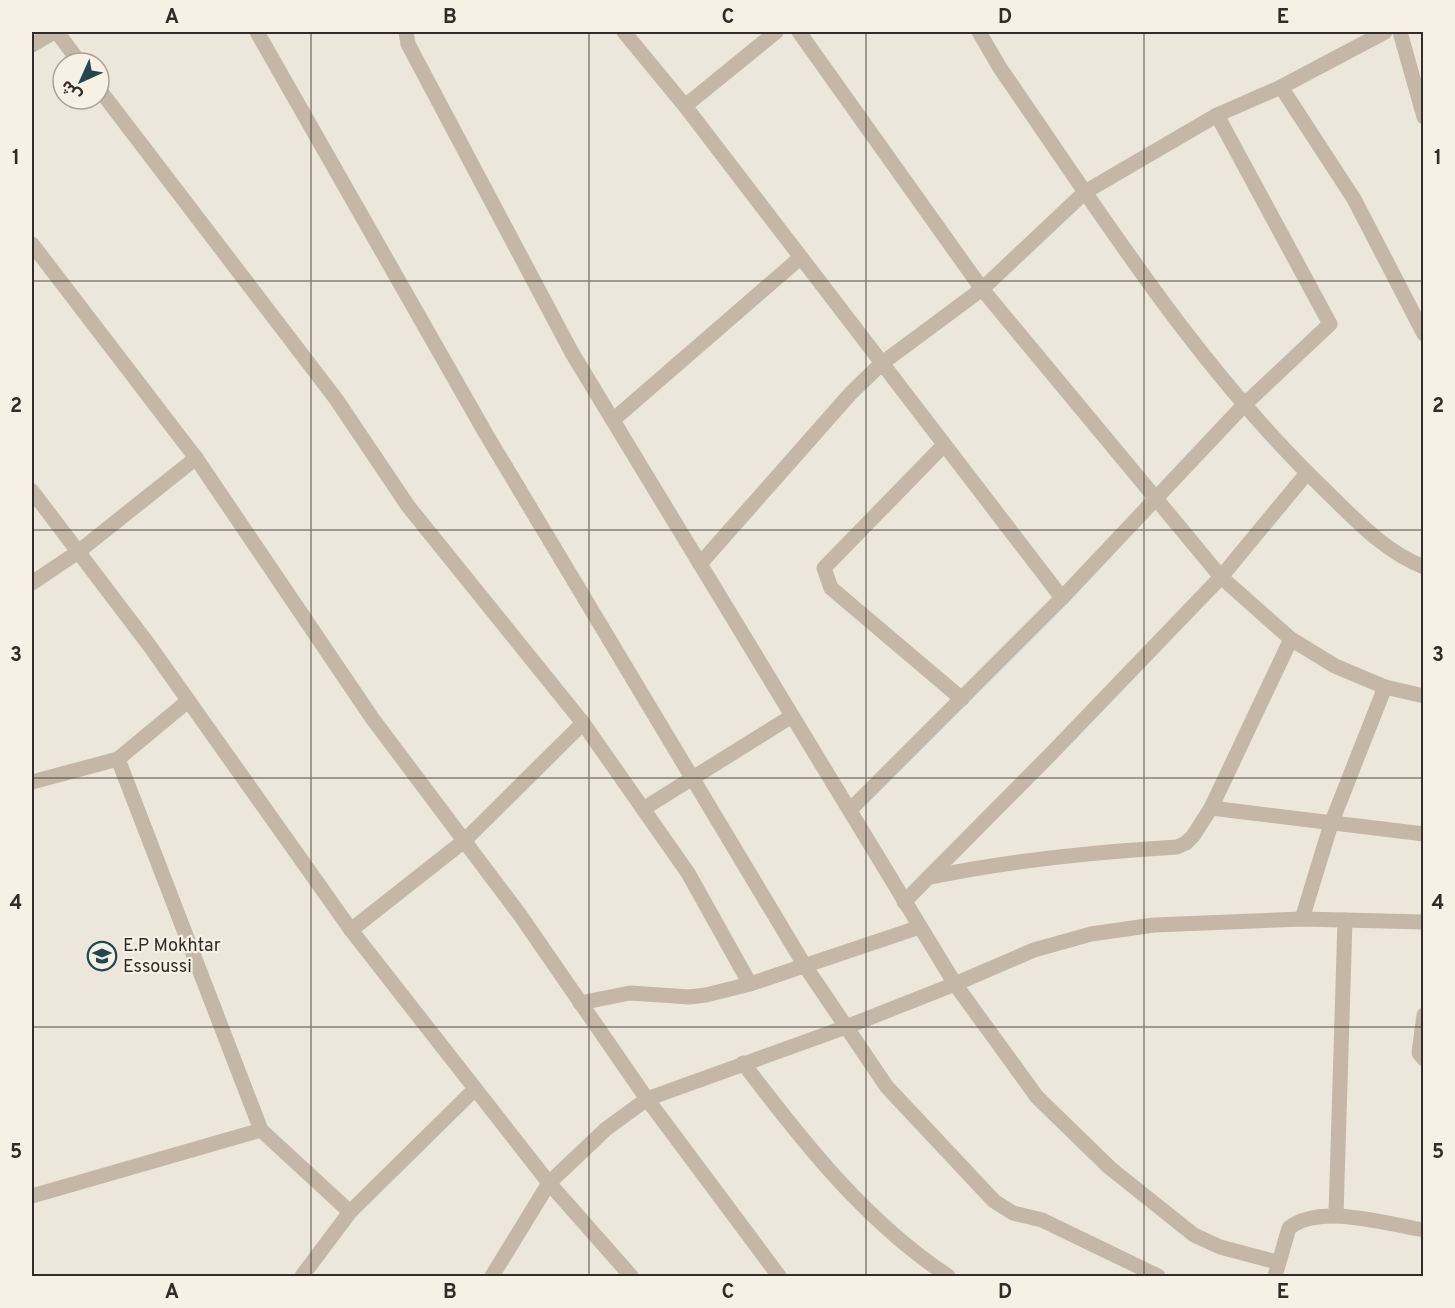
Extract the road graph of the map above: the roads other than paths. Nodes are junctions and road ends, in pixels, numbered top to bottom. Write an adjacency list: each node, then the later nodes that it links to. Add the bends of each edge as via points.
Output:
1 (56, 32): 10 (street); 11 (street)
2 (257, 32): 44 (street, via 486,434)
3 (406, 32): 24 (street, via 408,44 561,333)
4 (624, 32): 14 (street)
5 (776, 32): 14 (street)
6 (799, 32): 20 (street)
7 (979, 32): 17 (street)
8 (1385, 32): 12 (street)
9 (1400, 32): 16 (street)
10 (32, 45)
11 (71, 51)
12 (1281, 87): 15 (street); 21 (street, via 1354,199)
13 (111, 105): 42 (street, via 336,399 408,506)
14 (686, 106): 19 (street)
15 (1216, 115): 17 (street); 23 (street, via 1330,324)
16 (1424, 117)
17 (1085, 192): 20 (street); 23 (street, via 1168,312)
18 (32, 244): 26 (street)
19 (800, 258): 22 (street); 24 (street)
20 (982, 289): 22 (street); 29 (street)
21 (1424, 334)
22 (881, 364): 25 (street); 31 (street)
23 (1244, 406): 27 (street); 29 (street)
24 (613, 420): 31 (street)
25 (943, 446): 35 (street); 39 (street, via 824,568 831,588)
26 (196, 458): 30 (street); 51 (street, via 372,718)
27 (1307, 473): 32 (street, via 1372,535 1406,560); 33 (street)
28 (32, 491): 30 (street)
29 (1156, 500): 33 (street); 35 (street)
30 (78, 552): 34 (street); 40 (street)
31 (700, 564): 41 (street)
32 (1424, 567)
33 (1221, 577): 36 (street); 52 (street)
34 (32, 583)
35 (1062, 598): 39 (street)
36 (1291, 639): 37 (street, via 1335,666); 46 (street)
37 (1385, 687): 38 (street); 49 (street)
38 (1424, 696)
39 (962, 699): 48 (street)
40 (188, 701): 43 (street); 58 (street)
41 (792, 716): 44 (street); 48 (street)
42 (583, 723): 47 (street); 51 (street)
43 (118, 759): 45 (street); 69 (street)
44 (692, 778): 47 (street); 59 (street)
45 (32, 782)
46 (1211, 808): 49 (street); 52 (street, via 1193,836 1177,847 1078,853)
47 (643, 809): 60 (street, via 688,873)
48 (850, 810): 53 (street)
49 (1330, 824): 50 (street); 54 (street)
50 (1424, 834)
51 (464, 841): 58 (street); 62 (street)
52 (931, 877): 53 (street)
53 (904, 902): 57 (street)
54 (1302, 919): 55 (street); 61 (street, via 1154,925 1091,934 1034,950)
55 (1346, 920): 56 (street); 73 (street)
56 (1424, 922)
57 (920, 927): 59 (street); 61 (street)
58 (351, 930): 67 (street)
59 (805, 966): 60 (street); 64 (street)
60 (750, 984): 62 (street, via 689,997 644,992)
61 (955, 984): 64 (street); 75 (street, via 1037,1097 1110,1168 1194,1235)
62 (580, 1003): 68 (street)
63 (1424, 1015): 65 (street, via 1419,1053)
64 (846, 1027): 66 (street); 81 (street, via 887,1087 994,1201 1013,1213 1042,1220)
65 (1424, 1059)
66 (743, 1063): 68 (street); 80 (street, via 812,1153 868,1211)
67 (475, 1089): 70 (street); 72 (street)
68 (647, 1099): 70 (street, via 606,1129); 79 (street)
69 (261, 1130): 71 (street); 72 (street)
70 (549, 1183): 77 (street); 78 (street)
71 (32, 1196)
72 (350, 1212): 76 (street)
73 (1336, 1215): 74 (street); 75 (street, via 1306,1218 1289,1228)
74 (1424, 1230)
75 (1276, 1269)
76 (302, 1276)
77 (492, 1276)
78 (631, 1276)
79 (779, 1276)
80 (948, 1276)
81 (1158, 1276)

